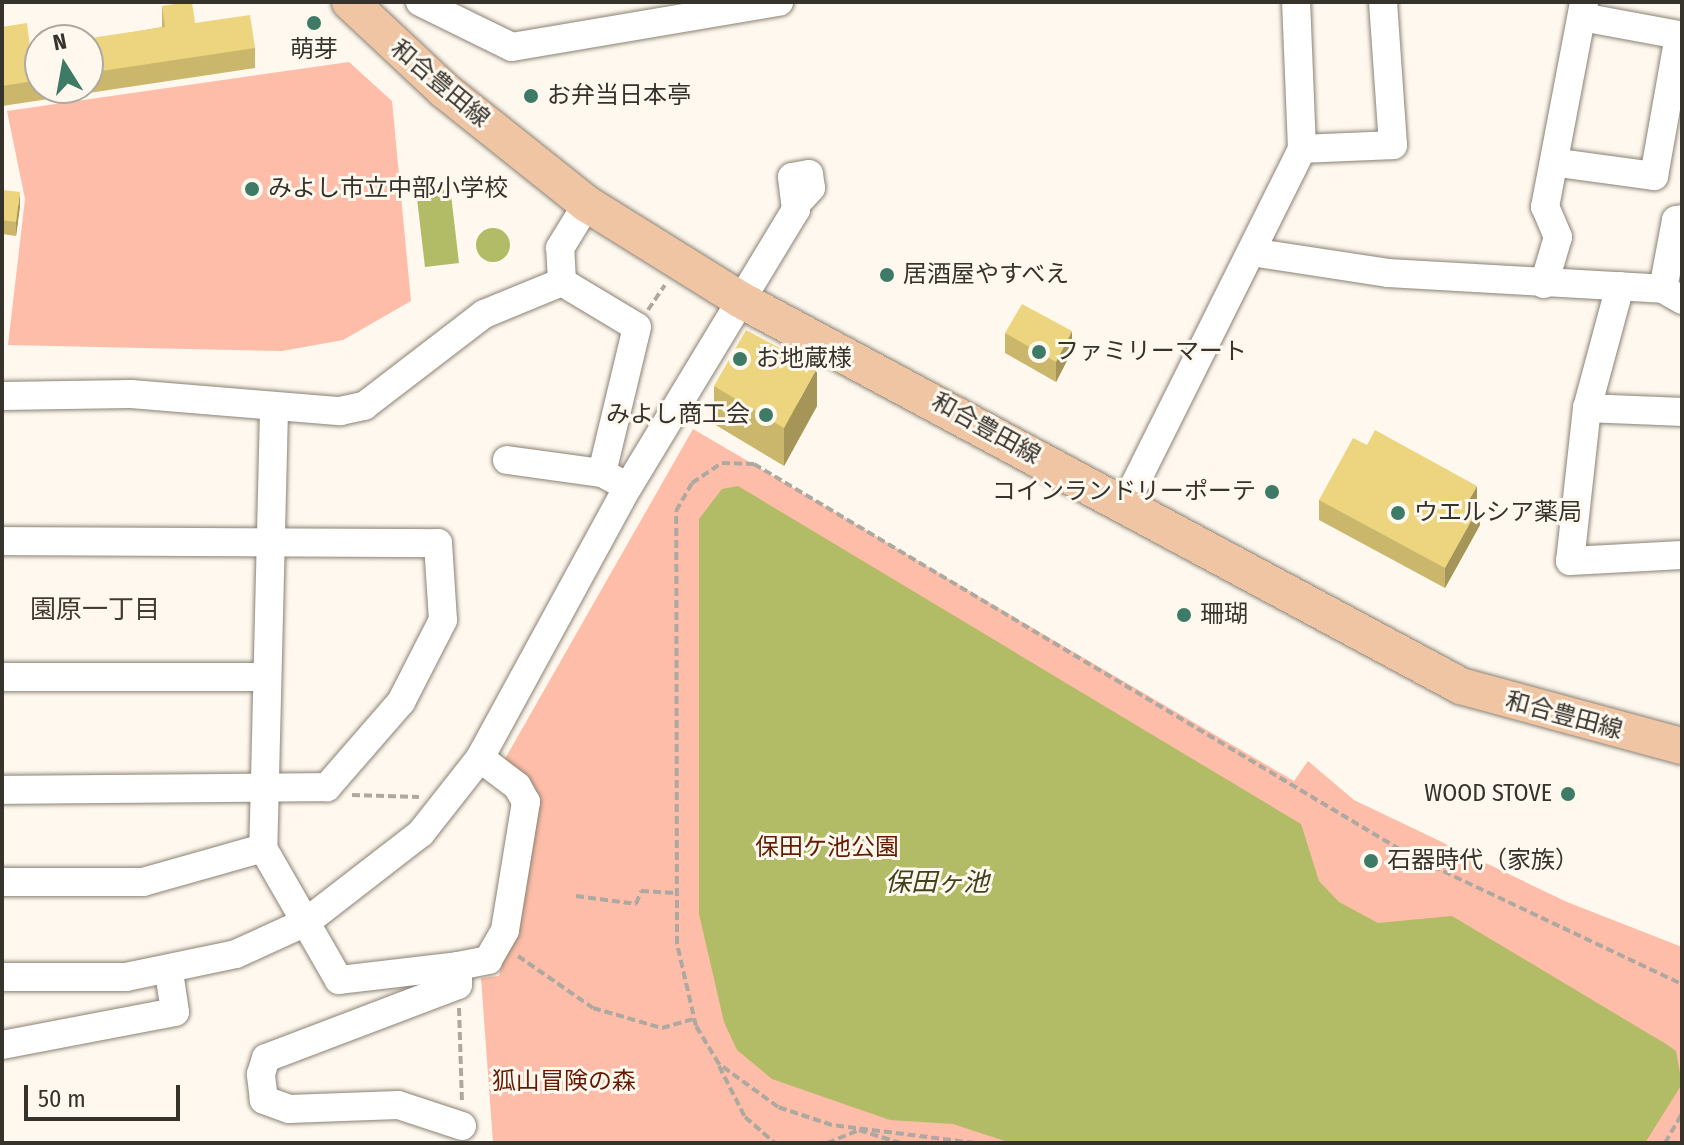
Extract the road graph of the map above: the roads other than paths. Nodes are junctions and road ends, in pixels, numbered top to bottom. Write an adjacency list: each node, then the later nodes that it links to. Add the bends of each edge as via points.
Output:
1 (350, 2): 11 (main road, 和合豊田線, via 444,90)
2 (420, 2): 6 (street, via 512,47)
3 (779, 2): 6 (street)
4 (1296, 2): 8 (street)
5 (1383, 2): 8 (street, via 1393,145)
6 (715, 8)
7 (1583, 10): 9 (street); 9 (street, via 1679,35 1654,176)
8 (1302, 149): 26 (street)
9 (1559, 163): 15 (street, via 1545,207 1558,237)
10 (798, 202): 18 (street)
11 (587, 204): 14 (street, via 560,248); 18 (main road, 和合豊田線)
12 (1682, 219): 17 (street, via 1676,220)
13 (1264, 254): 15 (street)
14 (562, 282): 21 (street, via 472,321 364,406); 24 (street, via 637,327)
15 (1544, 284): 16 (street)
16 (1620, 286): 17 (street); 20 (street)
17 (1673, 295)
18 (741, 300): 25 (street); 26 (main road, 和合豊田線)
19 (2, 396): 21 (street, via 131,394)
20 (1587, 408): 22 (street); 29 (street, via 1570,561)
21 (274, 410): 27 (street)
22 (1682, 412)
23 (507, 460): 24 (street)
24 (602, 473): 25 (street)
25 (628, 487): 33 (street)
26 (1124, 506): 32 (main road, 和合豊田線, via 1461,686)
27 (268, 540): 28 (street); 31 (street); 34 (street, via 438,543 443,620 401,702 327,787)
28 (2, 541)
29 (1682, 555)
30 (2, 677): 31 (street)
31 (265, 677): 34 (street)
32 (1682, 746)
33 (480, 758): 38 (street, via 421,833); 40 (street, via 517,786 526,802 501,936 488,960)
34 (266, 789): 35 (street); 36 (street)
35 (2, 790)
36 (263, 848): 37 (street, via 143,882); 38 (street)
37 (2, 882)
38 (306, 922): 39 (street, via 236,954); 40 (street, via 339,980)
39 (169, 972): 41 (street); 42 (street, via 175,1012)
40 (458, 976): 43 (street, via 266,1058 261,1074 264,1100 289,1109 398,1105)
41 (2, 977)
42 (2, 1045)
43 (462, 1126)

